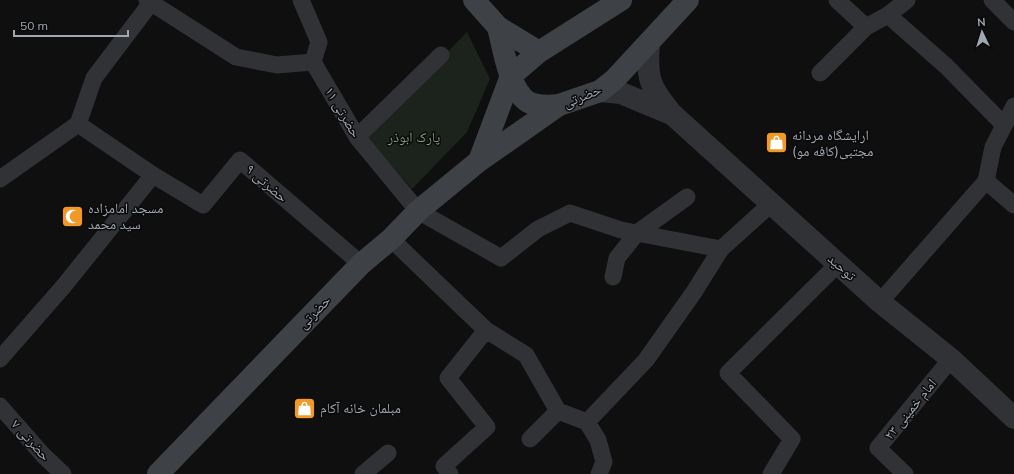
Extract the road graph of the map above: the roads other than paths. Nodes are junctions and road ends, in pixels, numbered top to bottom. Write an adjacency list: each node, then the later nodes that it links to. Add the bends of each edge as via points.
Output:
1 (301, 0): 16 (street, via 319,42)
2 (474, 0): 11 (main road)
3 (621, 0): 14 (main road)
4 (688, 0): 13 (main road, حضرتی)
5 (837, 0): 12 (street)
6 (906, 0): 9 (street)
7 (992, 0): 10 (street)
8 (150, 1): 16 (street, via 236,57 277,65); 23 (street, via 94,78)
9 (888, 15): 12 (street); 24 (street, via 946,66)
10 (1014, 22)
11 (498, 27): 14 (main road); 18 (main road)
12 (866, 27): 17 (street)
13 (649, 44): 19 (main road, حضرتی); 22 (street, توحید, via 647,66 650,79 655,94)
14 (539, 52): 18 (main road)
15 (441, 55): 25 (street)
16 (313, 62): 25 (street, حضرتی ۱۱)
17 (820, 73)
18 (511, 76): 20 (main road, via 519,92 528,102 543,106); 26 (main road)
19 (600, 91): 20 (main road, حضرتی); 22 (street, توحید, via 621,93)
20 (559, 105): 26 (main road, حضرتی)
21 (1014, 106): 24 (street)
22 (672, 114): 31 (street, توحید)
23 (78, 124): 27 (street, حضرتی ۹); 28 (street)
24 (1004, 125): 29 (street, via 993,147)
25 (358, 138): 33 (street, حضرتی ۱۱)
26 (479, 161): 33 (main road, حضرتی)
27 (152, 175): 38 (street, حضرتی ۹, via 203,205 240,160); 42 (street, via 63,287)
28 (0, 179)
29 (986, 181): 32 (street); 40 (street)
30 (687, 197): 34 (street)
31 (771, 204): 36 (street); 37 (street, توحید)
32 (1014, 205)
33 (418, 211): 34 (street, via 501,258 538,229 570,213); 35 (main road, حضرتی)
34 (637, 233): 36 (street); 39 (street, via 617,258)
35 (391, 239): 38 (main road, حضرتی); 41 (street)
36 (721, 249): 47 (street, via 646,360)
37 (839, 263): 40 (street, توحید); 55 (street, via 728,373 792,439)
38 (361, 264): 51 (main road, حضرتی)
39 (613, 277)
40 (880, 302): 43 (street, توحید)
41 (486, 330): 45 (street, via 526,355); 53 (street, via 448,378 488,427 444,466)
42 (0, 359)
43 (950, 359): 46 (street, توحید); 56 (street, امام خمینی ۲۳, via 878,448)
44 (0, 406): 50 (street, حضرتی ۷)
45 (558, 411): 47 (street); 48 (street)
46 (1014, 418)
47 (587, 422): 54 (street, via 598,440 604,462)
48 (530, 439)
49 (388, 453): 52 (street)
50 (63, 474)
51 (158, 474)
52 (364, 474)
53 (450, 474)
54 (599, 474)
55 (771, 474)
56 (905, 474)

